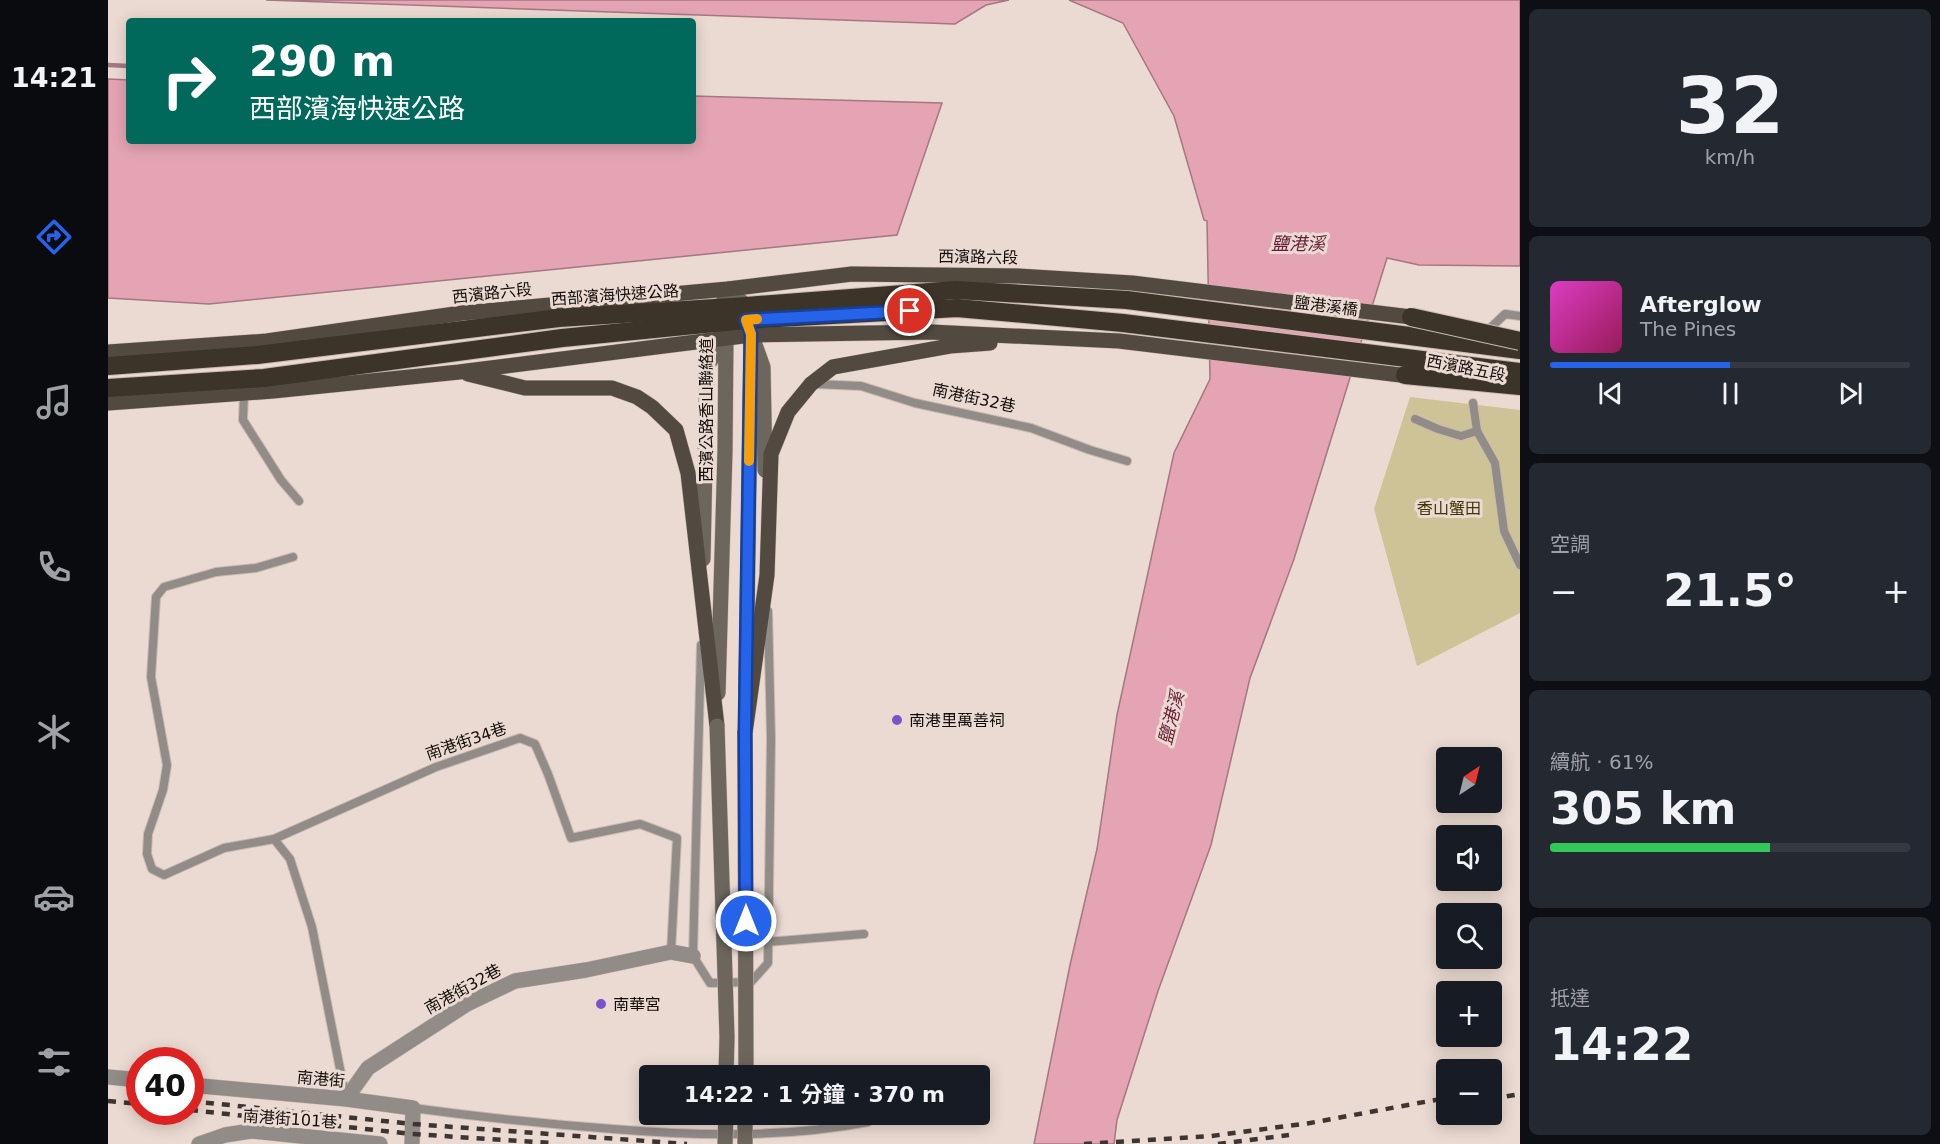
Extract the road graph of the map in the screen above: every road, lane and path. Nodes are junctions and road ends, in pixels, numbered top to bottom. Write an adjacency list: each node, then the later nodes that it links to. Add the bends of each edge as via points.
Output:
1 (728, 289): 2 (main road, 西濱路六段, via 852,274 1018,276); 5 (street); 6 (street, 西濱公路香山聯絡道); 12 (main road, 西濱路六段, via 462,313 267,341)
2 (1129, 292): 4 (main road, 鹽港溪橋); 5 (highway, 西部濱海快速公路, via 956,290); 11 (highway, 鹽港溪橋)
3 (1520, 316): 9 (lane, via 1505,314)
4 (1411, 317): 10 (highway, bridge)
5 (748, 320): 6 (highway, 西部濱海快速公路); 6 (main road); 7 (highway, 西部濱海快速公路, via 957,308); 8 (main road); 28 (street, via 763,366); 31 (street)
6 (723, 322): 13 (highway, 西部濱海快速公路, via 559,318 257,355); 14 (main road); 18 (highway, 西部濱海快速公路, via 562,338 264,378); 29 (street, via 707,366); 30 (street, 西濱公路香山聯絡道, via 725,451)
7 (1121, 332): 8 (main road); 15 (main road); 17 (highway)
8 (1042, 338): 16 (main road, via 950,346 833,367)
9 (1480, 338)
10 (1520, 341)
11 (1520, 350)
12 (108, 352)
13 (108, 366)
14 (459, 372): 19 (main road); 29 (main road, via 525,388 612,388 652,407 676,430 688,473)
15 (1405, 375): 17 (highway)
16 (811, 384): 24 (lane, 南港街32巷, via 861,386 915,403 1031,428); 28 (main road, via 789,412 771,454)
17 (1515, 384)
18 (108, 388)
19 (244, 393): 20 (main road); 25 (lane, via 243,420)
20 (108, 403)
21 (1473, 403): 23 (lane)
22 (1415, 419): 23 (lane, via 1461,436)
23 (1477, 431): 27 (lane, via 1495,463 1504,531)
24 (1127, 461)
25 (299, 501)
26 (293, 557): 32 (lane, 南港街34巷, via 164,587 156,597 151,677 166,765 163,790 148,834 147,854 152,869 164,875 224,848)
27 (1520, 565)
28 (767, 575): 31 (main road); 34 (lane, via 771,738)
29 (702, 603): 30 (main road); 36 (lane)
30 (717, 726): 37 (street, 西濱公路香山聯絡道, bridge)
31 (745, 733): 38 (street, bridge)
32 (274, 839): 35 (lane, 南港街34巷, via 435,767 520,738 535,744 571,838 640,824 677,838); 42 (lane, via 290,859 312,927)
33 (864, 934): 34 (lane)
34 (767, 942): 36 (lane, via 768,963 751,982 710,983)
35 (671, 952): 36 (street, 南港街32巷); 42 (street, 南港街32巷, via 515,981 467,1004 368,1068)
36 (693, 956)
37 (726, 1065)
38 (746, 1065)
39 (108, 1077): 40 (street)
40 (126, 1079)
41 (204, 1086): 42 (street, 南港街)
42 (346, 1099): 43 (street, 南港街)
43 (412, 1108): 46 (lane, via 521,1122 678,1134 756,1134); 49 (street)
44 (726, 1125): 50 (street, bridge)
45 (745, 1125): 51 (street, bridge)
46 (852, 1125)
47 (199, 1144): 48 (street, 南港街101巷, via 251,1131)
48 (380, 1144)
49 (412, 1144)
50 (725, 1144)
51 (745, 1144)

